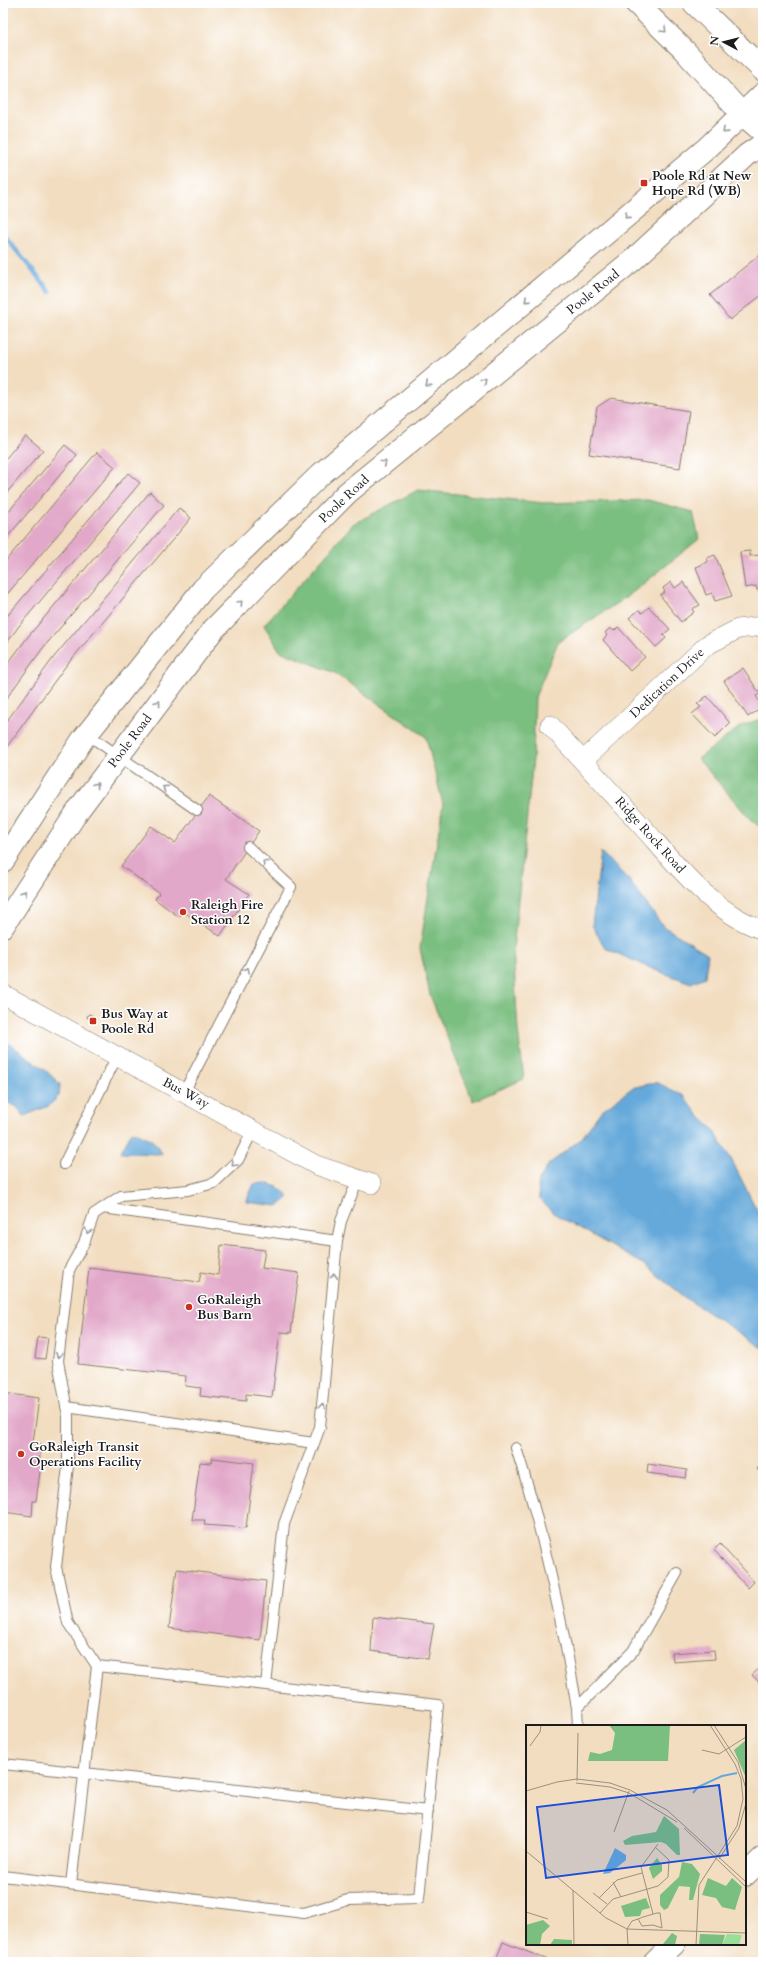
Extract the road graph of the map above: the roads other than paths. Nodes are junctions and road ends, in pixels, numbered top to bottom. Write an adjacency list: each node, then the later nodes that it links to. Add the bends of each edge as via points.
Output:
1 (636, 3): 5 (main road, one-way to 5, via 684,50)
2 (694, 3): 3 (main road)
3 (763, 70)
4 (763, 94): 5 (main road)
5 (742, 114): 6 (main road); 8 (main road, one-way to 8, via 707,148)
6 (763, 132)
7 (763, 144): 9 (main road, Poole Road, one-way to 7, via 634,259 747,155)
8 (321, 474): 9 (main road); 12 (main road, via 203,589)
9 (347, 493): 13 (main road, Poole Road, one-way to 9, via 213,630)
10 (763, 626): 14 (street, Dedication Drive, via 738,629 707,645)
11 (550, 724): 14 (street, Ridge Rock Road)
12 (87, 734): 13 (lane); 17 (main road)
13 (118, 757): 15 (lane, one-way to 13); 18 (main road, Poole Road, one-way to 13, via 79,809)
14 (583, 761): 19 (street, Ridge Rock Road, via 714,903 746,924)
15 (197, 810)
16 (248, 847): 22 (lane, one-way to 16, via 291,887)
17 (3, 861)
18 (3, 926)
19 (763, 930)
20 (3, 994): 21 (street, Bus Way)
21 (117, 1056): 22 (street, Bus Way); 24 (lane)
22 (184, 1092): 23 (street, Bus Way)
23 (254, 1130): 25 (street, Bus Way, via 316,1165); 26 (lane, one-way to 26, via 238,1160 214,1183 188,1190 121,1196)
24 (64, 1164)
25 (365, 1182): 27 (lane, via 341,1221)
26 (103, 1208): 27 (lane); 28 (lane, one-way to 28, via 94,1214 84,1243 69,1270 58,1361)
27 (337, 1241): 29 (lane, one-way to 27, via 320,1427)
28 (66, 1407): 29 (lane); 32 (lane, via 68,1466 56,1567 68,1623)
29 (314, 1444): 33 (lane, via 284,1524)
30 (516, 1448): 34 (lane, via 530,1492 562,1622)
31 (677, 1573): 34 (lane, via 633,1651)
32 (97, 1666): 33 (lane); 37 (lane)
33 (266, 1685): 38 (lane, via 438,1705)
34 (577, 1708): 35 (lane)
35 (578, 1725)
36 (3, 1764): 37 (lane)
37 (86, 1772): 38 (lane); 40 (lane)
38 (428, 1811): 40 (lane, via 419,1898 348,1900 304,1913)
39 (3, 1876): 40 (lane)
40 (71, 1884)
41 (673, 1945): 42 (main road)
42 (655, 1962)

